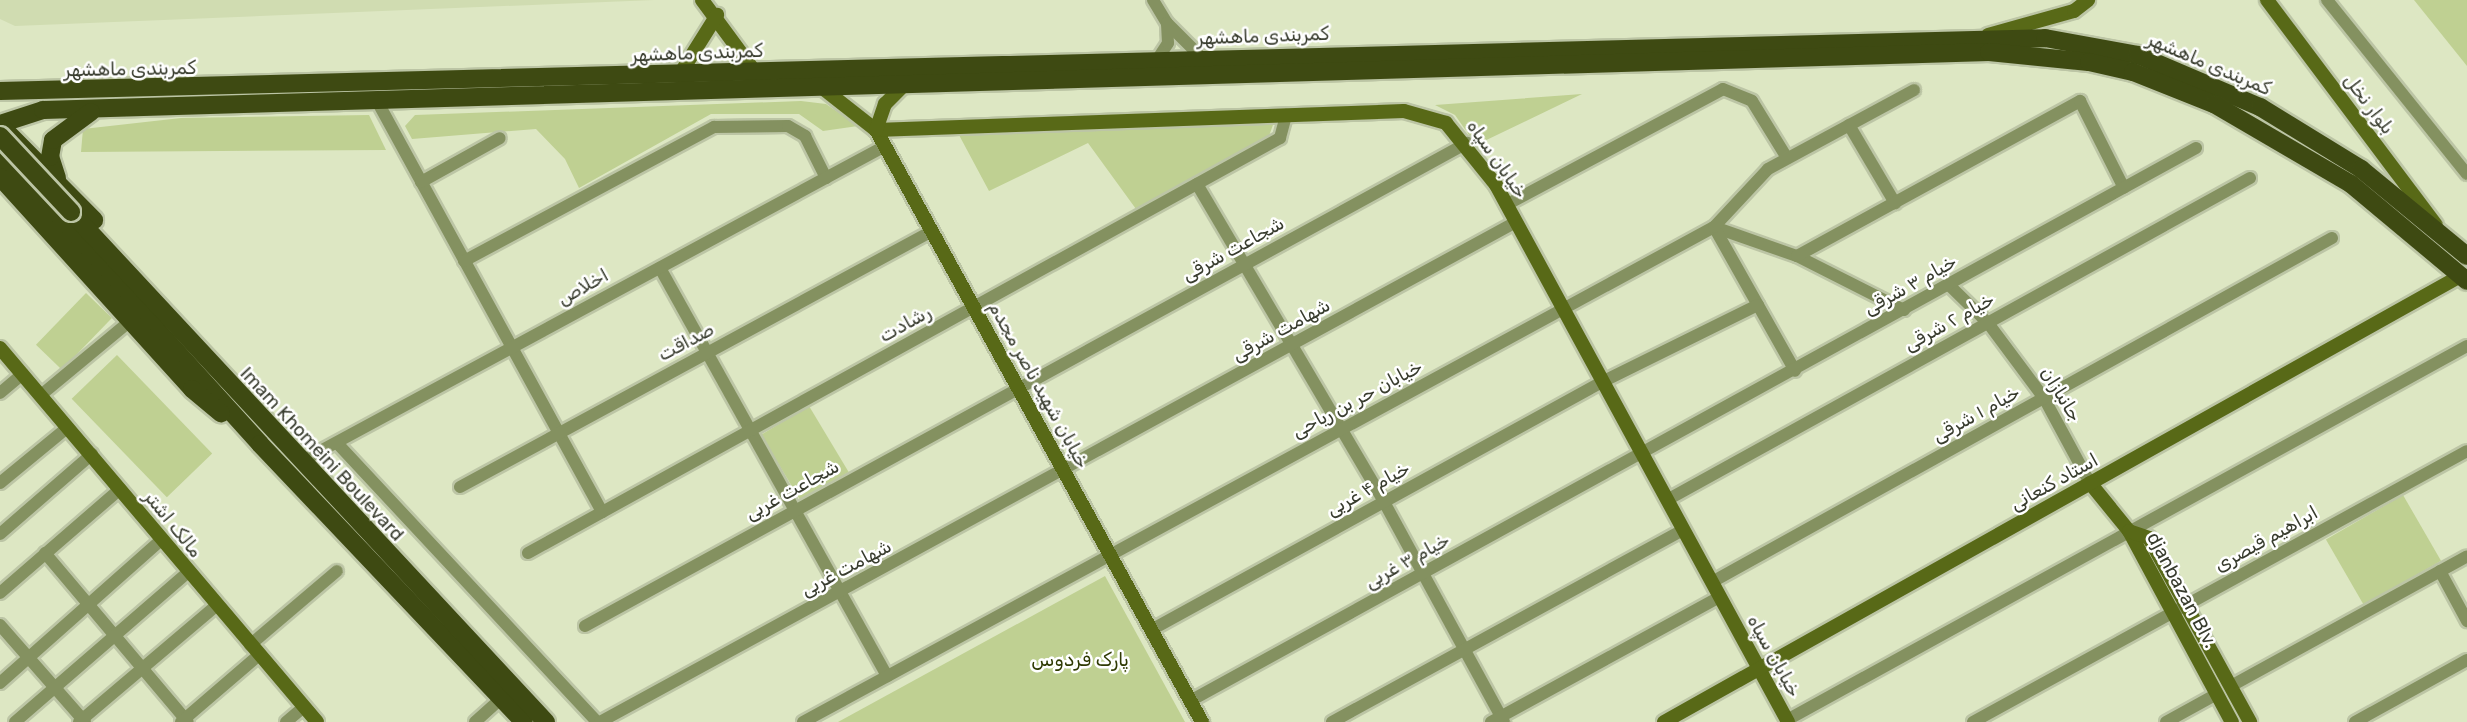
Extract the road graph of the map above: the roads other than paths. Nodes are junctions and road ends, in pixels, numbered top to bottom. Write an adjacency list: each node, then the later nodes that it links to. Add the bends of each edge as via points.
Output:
1 (702, 0): 6 (street)
2 (1153, 0): 7 (street)
3 (2088, 0): 8 (street, via 2074,12)
4 (2267, 0): 48 (street, بلوار نخل)
5 (2327, 0): 34 (street)
6 (716, 15): 11 (street); 12 (street)
7 (1167, 23): 9 (street); 10 (street, via 1168,43)
8 (1988, 35): 9 (main road, کمربندی ماهشهر); 48 (main road, کمربندی ماهشهر, via 2092,45 2138,55 2221,88 2327,147)
9 (1202, 59): 10 (main road, کمربندی ماهشهر)
10 (1157, 60): 11 (main road, کمربندی ماهشهر)
11 (755, 72): 12 (main road, کمربندی ماهشهر)
12 (680, 74): 17 (main road, کمربندی ماهشهر)
13 (905, 84): 14 (main road, کمربندی ماهشهر); 25 (street, via 885,104); 55 (main road, کمربندی ماهشهر, via 1989,52 2043,56 2133,72 2252,122 2351,184)
14 (820, 86): 18 (main road, کمربندی ماهشهر); 25 (street, خیابان شهید ناصر مجدم)
15 (1914, 90): 23 (street, خیابان حر بن ریاحی)
16 (0, 91): 17 (main road, کمربندی ماهشهر)
17 (29, 92): 21 (main road)
18 (376, 99): 20 (main road, کمربندی ماهشهر); 39 (street)
19 (0, 105): 24 (main road)
20 (94, 110): 21 (main road, کمربندی ماهشهر); 38 (main road, via 53,139 50,157)
21 (33, 114): 24 (main road, کمربندی ماهشهر)
22 (1286, 115): 25 (street, خیابان سپاه); 27 (street, خیابان سپاه, via 1419,112 1446,123); 40 (street, رشادت, via 1280,138)
23 (1849, 125): 33 (street, خیابان حر بن ریاحی); 42 (street)
24 (1, 129): 29 (main road); 44 (main road, bridge)
25 (876, 130): 28 (street, خیابان شهید ناصر مجدم)
26 (500, 138): 39 (street)
27 (1467, 143): 43 (street, خیابان سپاه); 53 (street, شجاعت شرقی)
28 (885, 146): 36 (street, اخلاص); 47 (street, خیابان شهید ناصر مجدم)
29 (25, 148): 31 (street, via 12,144); 38 (main road)
30 (2196, 148): 41 (street, خیام ۳ شرقی)
31 (0, 149)
32 (0, 156): 44 (main road)
33 (1787, 158): 43 (street, via 1752,101 1723,89); 46 (street, خیابان حر بن ریاحی, via 1768,169)
34 (2467, 174)
35 (0, 177): 61 (main road)
36 (826, 177): 52 (street, via 804,136 788,126 714,127); 54 (street, اخلاص)
37 (2250, 178): 62 (street, خیام ۲ شرقی)
38 (59, 182): 79 (main road, via 230,372)
39 (421, 182): 52 (street)
40 (1197, 184): 53 (street); 58 (street, رشادت)
41 (2124, 188): 42 (street, via 2080,101); 56 (street, خیام ۳ شرقی)
42 (1895, 203): 50 (street)
43 (1506, 205): 45 (street, خیابان سپاه)
44 (66, 217): 79 (main road, Imam Khomeini Boulevard)
45 (1516, 222): 59 (street, خیابان سپاه); 65 (street, شهامت شرقی)
46 (1714, 227): 50 (street); 57 (street); 59 (street, خیابان حر بن ریاحی)
47 (932, 231): 58 (street, خیابان شهید ناصر مجدم); 67 (street, صداقت)
48 (2441, 232): 51 (main road, کمربندی ماهشهر)
49 (2332, 238): 74 (street, خیام ۱ شرقی)
50 (1797, 256): 60 (street)
51 (2467, 256)
52 (464, 261): 66 (street)
53 (1243, 265): 65 (street); 71 (street, شجاعت شرقی)
54 (660, 268): 66 (street, اخلاص); 67 (street)
55 (2464, 278): 87 (street, استاد کنعانی)
56 (1948, 285): 60 (street, خیام ۳ شرقی); 62 (street, جانبازان)
57 (1758, 305): 68 (street); 70 (street, خیام ۴ غربی)
58 (974, 308): 71 (street, خیابان شهید ناصر مجدم); 77 (street, رشادت)
59 (1563, 309): 70 (street, خیابان سپاه); 76 (street, خیابان حر بن ریاحی)
60 (1904, 310): 68 (street, خیام ۳ شرقی)
61 (130, 321): 73 (street); 79 (main road, via 192,389)
62 (1988, 323): 74 (street, جانبازان); 90 (street, خیام ۲ شرقی)
63 (2467, 346): 95 (street)
64 (0, 348): 69 (street, مالک اشتر)
65 (1289, 348): 76 (street); 85 (street, شهامت شرقی)
66 (511, 349): 78 (street); 80 (street, اخلاص)
67 (707, 353): 77 (street); 78 (street, صداقت)
68 (1795, 371): 83 (street, خیام ۳ شرقی)
69 (23, 374): 72 (street); 73 (street, مالک اشتر)
70 (1602, 382): 83 (street, خیابان سپاه); 91 (street, خیام ۴ غربی)
71 (1018, 388): 85 (street, خیابان شهید ناصر مجدم); 92 (street, شجاعت غربی)
72 (0, 393)
73 (41, 395): 75 (street, مالک اشتر)
74 (2044, 398): 87 (street, جانبازان); 106 (street, خیام ۱ شرقی)
75 (68, 427): 82 (street, مالک اشتر); 86 (street)
76 (1339, 430): 91 (street); 100 (street, خیابان حر بن ریاحی)
77 (751, 431): 92 (street); 93 (street, رشادت)
78 (558, 434): 88 (street, صداقت); 93 (street)
79 (266, 439): 84 (main road, Imam Khomeini Boulevard); 130 (main road, Imam Khomeini Boulevard)
80 (337, 443): 84 (street, اخلاص); 143 (street)
81 (2467, 451): 111 (street, ابراهیم قیصری)
82 (92, 454): 89 (street, مالک اشتر); 96 (street)
83 (1643, 455): 90 (street, خیابان سپاه); 105 (street, خیام ۳ غربی)
84 (300, 462): 142 (main road, Imam Khomeini Boulevard)
85 (1064, 472): 100 (street, خیابان شهید ناصر مجدم); 107 (street, شهامت غربی)
86 (0, 482)
87 (2090, 483): 95 (street, جانبازان); 124 (street, استاد کنعانی)
88 (460, 487)
89 (120, 489): 97 (street, مالک اشتر); 98 (street)
90 (1667, 500): 94 (street, خیابان سپاه)
91 (1384, 502): 105 (street); 117 (street, خیام ۴ غربی)
92 (795, 510): 107 (street); 116 (street, شجاعت غربی)
93 (602, 512): 99 (street, رشادت)
94 (1683, 530): 106 (street, خیابان سپاه); 120 (street)
95 (2129, 531): 111 (street, djanbazan Blv., via 2149,538); 113 (street, djanbazan Blv.); 137 (street)
96 (0, 534)
97 (161, 540): 104 (street, مالک اشتر); 110 (street)
98 (46, 553): 108 (street); 110 (street)
99 (528, 553)
100 (1110, 555): 117 (street, خیابان شهید ناصر مجدم); 125 (street, خیابان حر بن ریاحی)
101 (2467, 556): 103 (street)
102 (337, 571): 119 (street)
103 (2440, 571): 114 (street); 127 (street)
104 (187, 573): 112 (street, مالک اشتر); 118 (street)
105 (1424, 575): 120 (street); 131 (street, خیام ۳ غربی)
106 (1712, 582): 109 (street, خیابان سپاه)
107 (841, 592): 125 (street); 143 (street, شهامت غربی)
108 (0, 593)
109 (1720, 597): 124 (street, خیابان سپاه); 134 (street)
110 (89, 605): 118 (street); 121 (street)
111 (2186, 605): 113 (street, ابراهیم قیصری); 127 (street, djanbazan Blv.)
112 (216, 606): 119 (street, مالک اشتر); 123 (street)
113 (2172, 613): 129 (street, djanbazan Blv.); 148 (street, ابراهیم قیصری)
114 (2467, 621)
115 (0, 625): 121 (street)
116 (585, 626)
117 (1151, 630): 131 (street, خیابان شهید ناصر مجدم)
118 (115, 636): 123 (street); 128 (street)
119 (254, 650): 132 (street, مالک اشتر); 136 (street)
120 (1464, 650): 134 (street); 146 (street)
121 (29, 658): 126 (street); 128 (street)
122 (2467, 660): 152 (street)
123 (142, 668): 135 (street); 136 (street)
124 (1759, 669): 137 (street, خیابان سپاه); 147 (street, استاد کنعانی)
125 (887, 676): 144 (street, خیابان حر بن ریاحی)
126 (0, 683)
127 (2231, 686): 151 (street, djanbazan Blv.)
128 (55, 688): 135 (street); 138 (street)
129 (2217, 694): 149 (street); 150 (street, djanbazan Blv.)
130 (502, 698): 133 (street); 141 (main road, Imam Khomeini Boulevard)
131 (1190, 701): 145 (street, خیابان شهید ناصر مجدم)
132 (304, 706): 139 (street); 140 (street, مالک اشتر)
133 (482, 720)
134 (1498, 720)
135 (82, 721)
136 (185, 721)
137 (1788, 721)
138 (15, 722)
139 (286, 722)
140 (317, 722)
141 (524, 722)
142 (546, 722)
143 (599, 722)
144 (803, 722)
145 (1202, 722)
146 (1332, 722)
147 (1664, 722)
148 (1973, 722)
149 (2166, 722)
150 (2232, 722)
151 (2250, 722)
152 (2355, 722)

